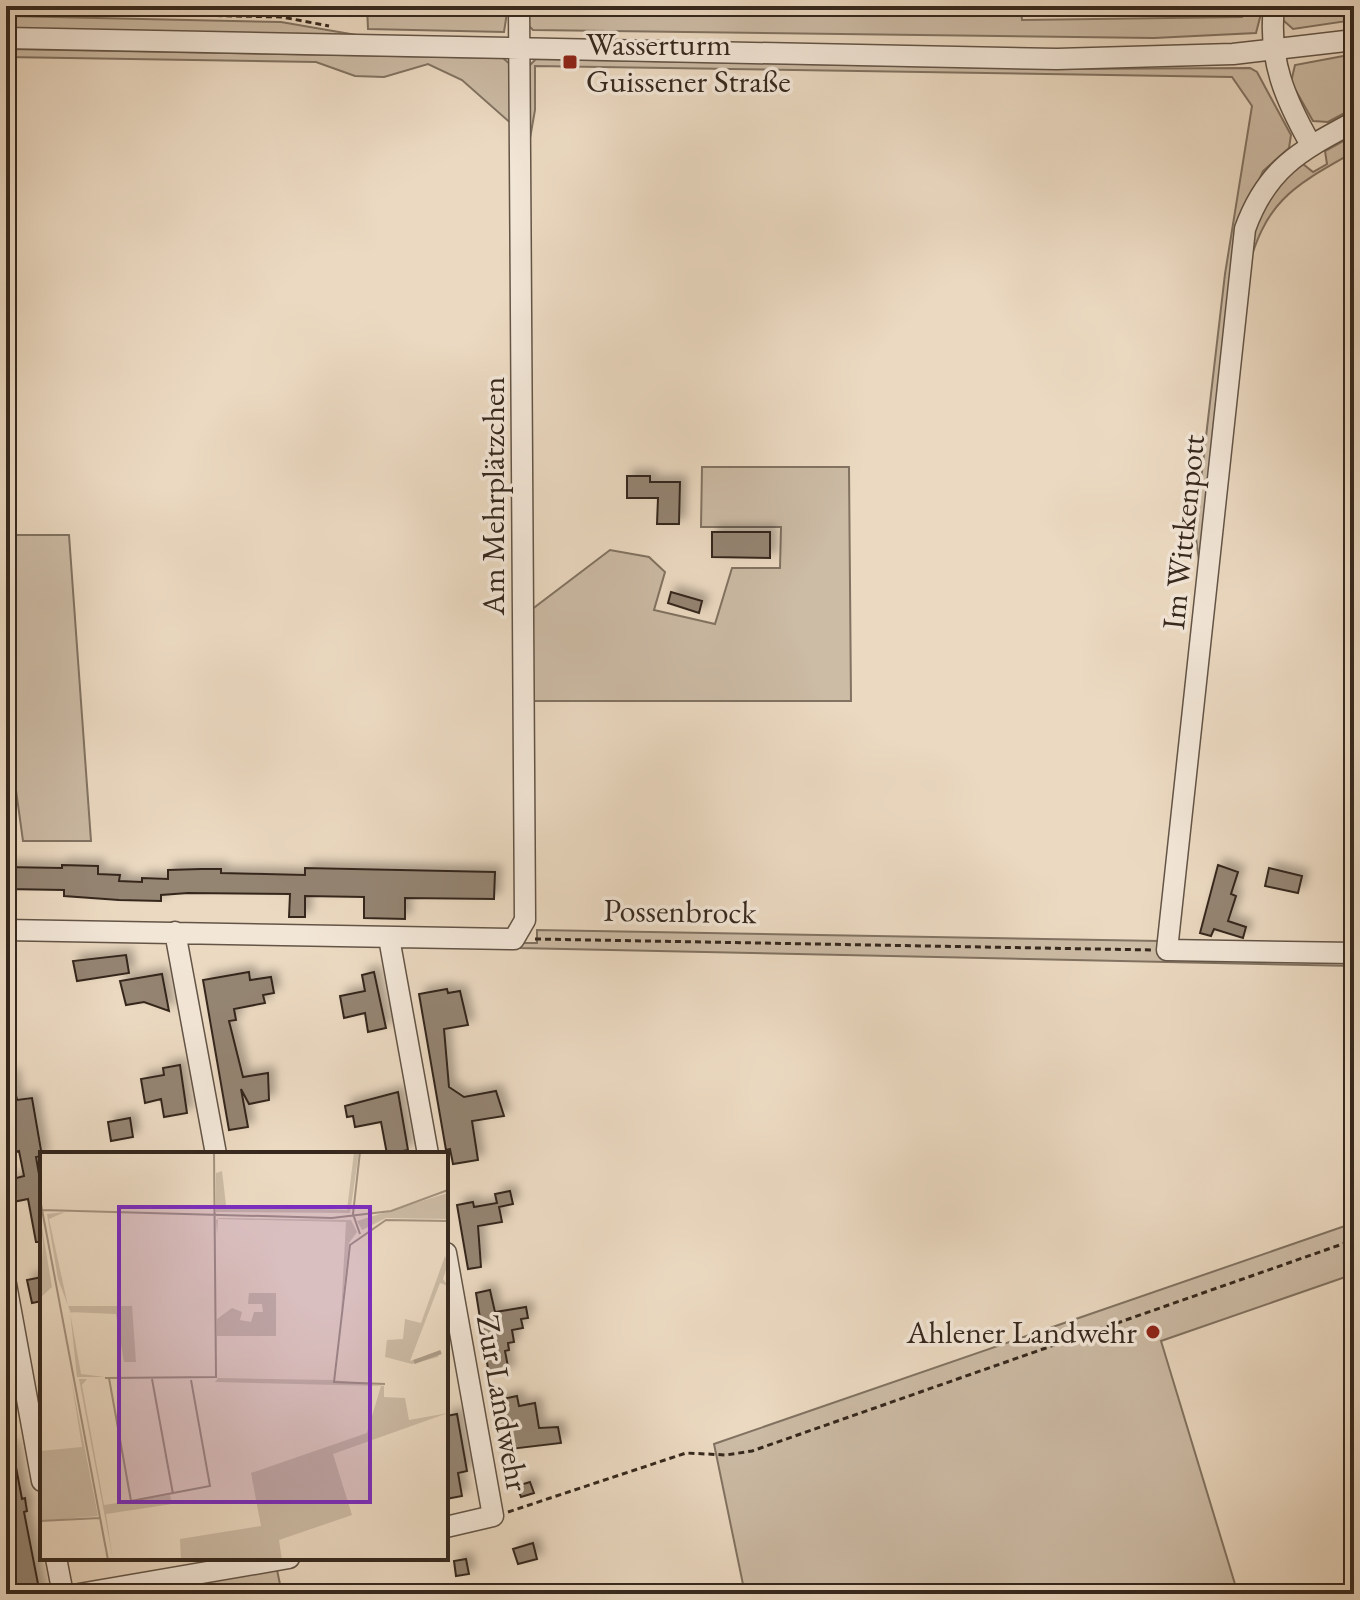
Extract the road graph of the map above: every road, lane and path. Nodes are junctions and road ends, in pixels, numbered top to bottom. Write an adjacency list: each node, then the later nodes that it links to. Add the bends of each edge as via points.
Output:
1 (432, 6): 3 (path)
2 (1274, 6): 9 (street)
3 (519, 7): 8 (street, Am Mehrplätzchen)
4 (6, 11): 5 (path, via 282,17)
5 (340, 28)
6 (6, 38): 8 (street)
7 (1354, 40): 9 (street)
8 (519, 50): 9 (street, via 1043,59); 15 (street, Am Mehrplätzchen, via 526,851 525,920)
9 (1272, 51): 11 (street, via 1280,87)
10 (1354, 122): 11 (street, Im Wittkenpott)
11 (1311, 145): 16 (street, Im Wittkenpott, via 1284,164 1264,188 1245,229)
12 (6, 930): 13 (street)
13 (175, 932): 14 (street); 18 (street)
14 (389, 938): 15 (street); 19 (street)
15 (514, 939): 16 (path, Possenbrock)
16 (1167, 950): 17 (street)
17 (1354, 953)
18 (216, 1152)
19 (428, 1152)
20 (1354, 1240): 24 (path, via 752,1451 686,1453)
21 (448, 1264): 24 (street, Zur Landwehr)
22 (6, 1284): 23 (street)
23 (40, 1470)
24 (493, 1516): 25 (street, Zur Landwehr)
25 (448, 1527)
26 (56, 1560): 28 (street)
27 (277, 1560): 29 (street)
28 (63, 1594)
29 (79, 1594)

